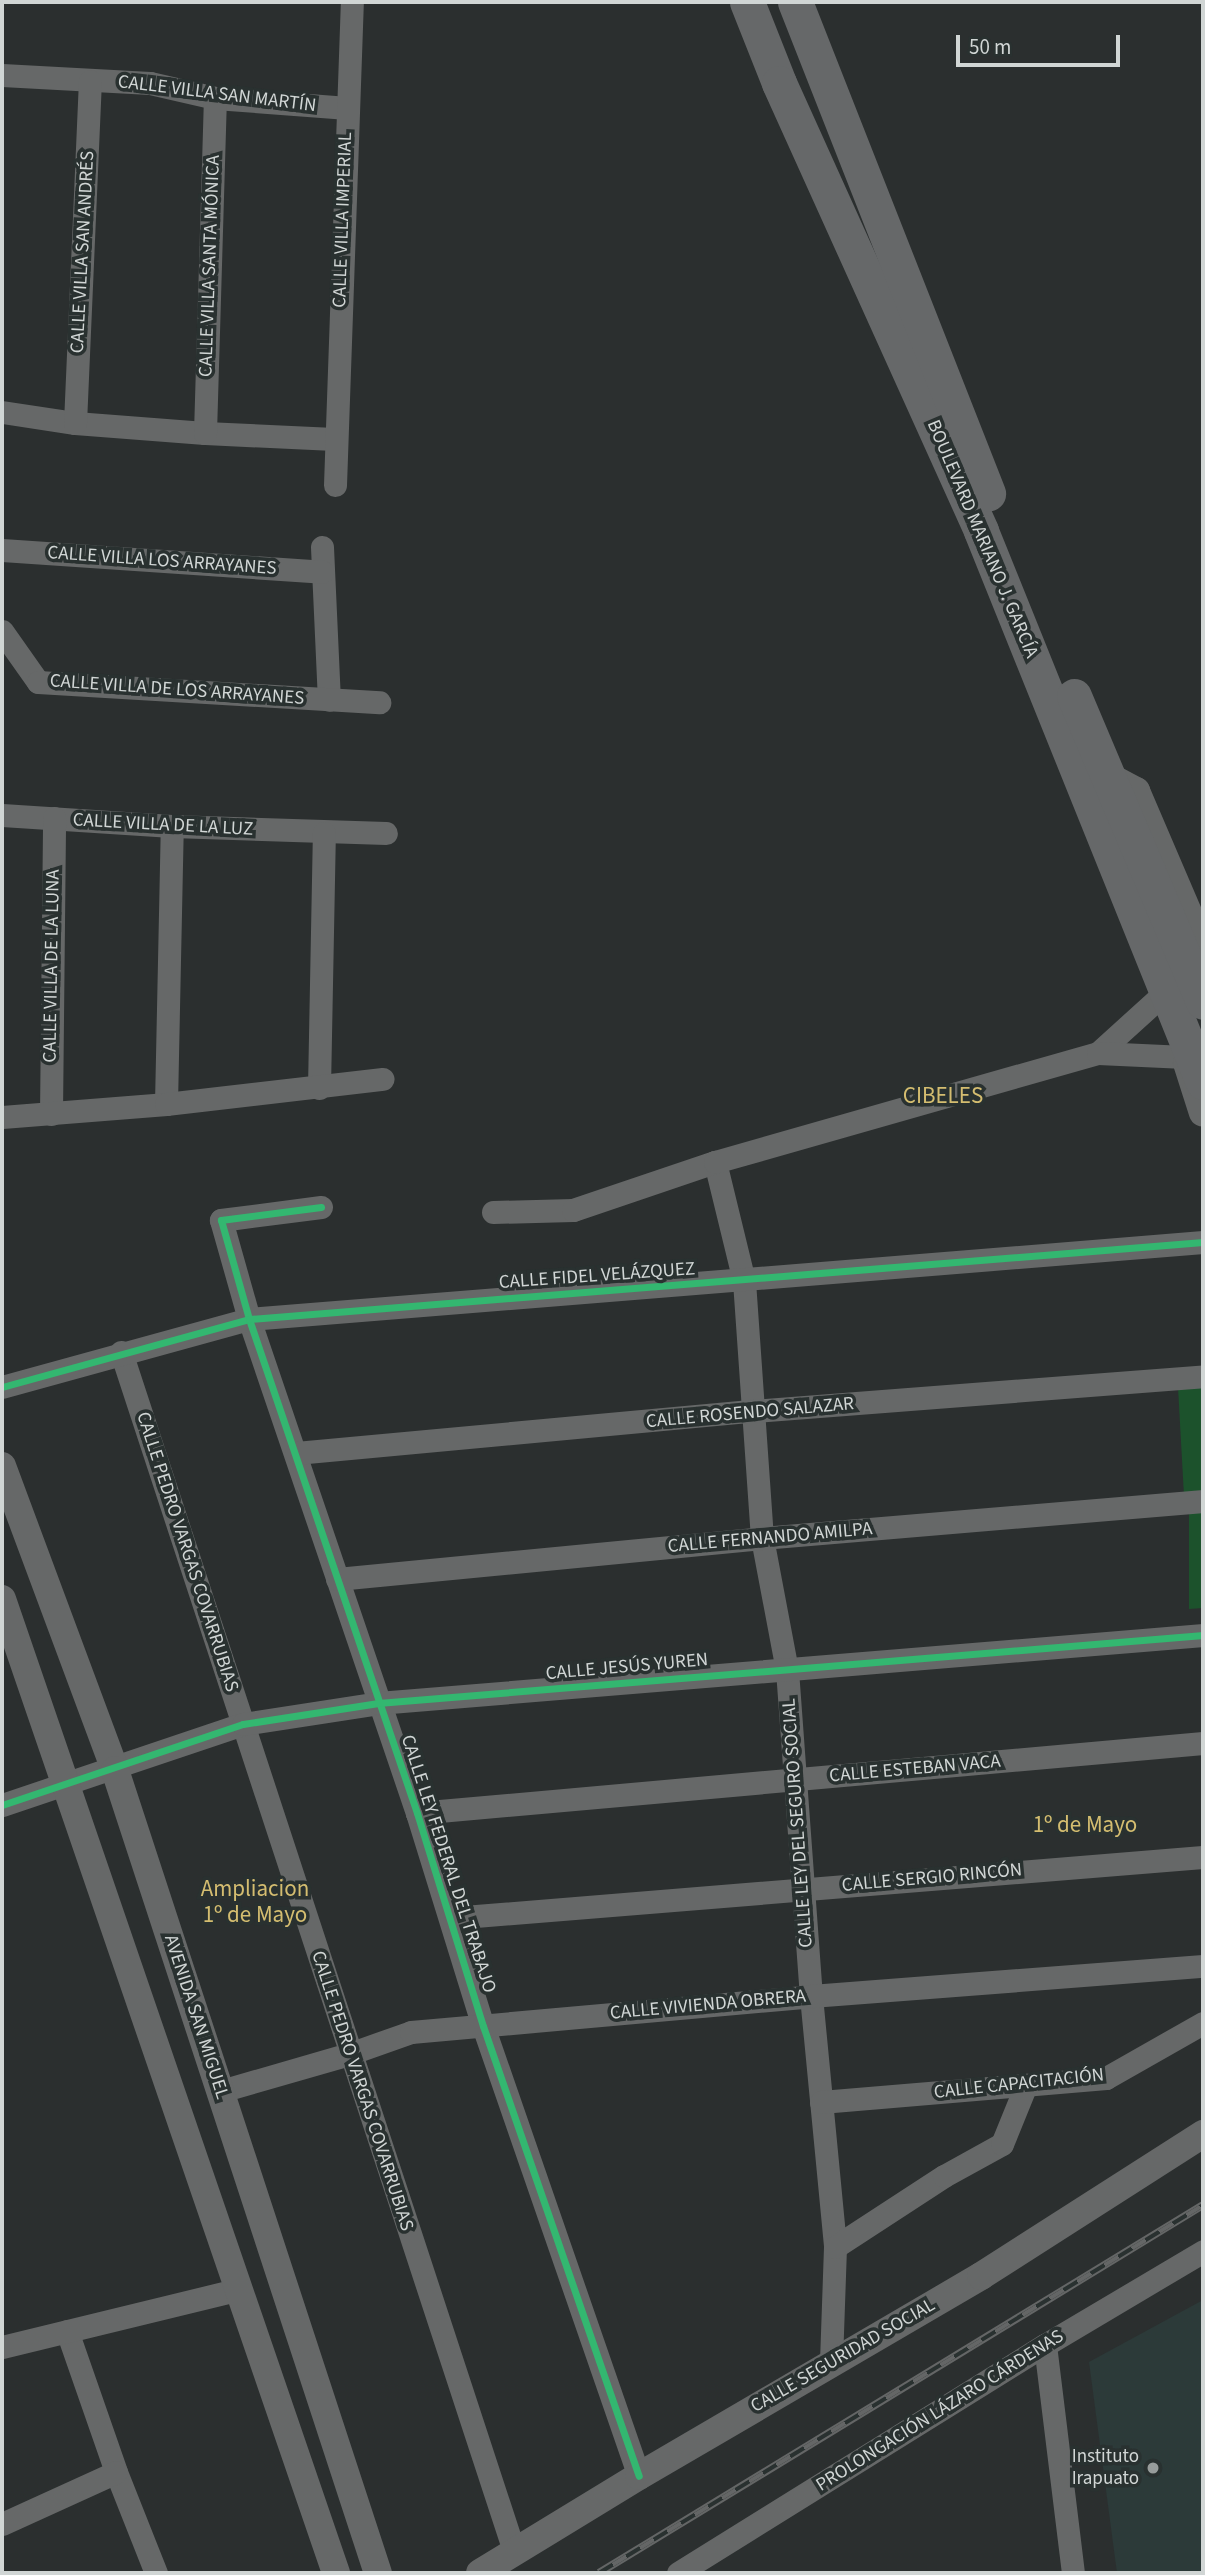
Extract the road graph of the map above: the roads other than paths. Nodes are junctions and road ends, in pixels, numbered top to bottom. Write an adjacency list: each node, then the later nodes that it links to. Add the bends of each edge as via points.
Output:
1 (352, 2): 7 (street, CALLE VILLA IMPERIAL)
2 (747, 2): 12 (main road, BOULEVARD MARIANO J. GARCÍA, via 779,83)
3 (795, 2): 12 (main road, BOULEVARD MARIANO J. GARCÍA)
4 (2, 75): 5 (street, CALLE VILLA SAN MARTÍN)
5 (90, 82): 6 (street, CALLE VILLA SAN MARTÍN, via 150,83); 9 (street, CALLE VILLA SAN ANDRÉS)
6 (215, 98): 7 (street, CALLE VILLA SAN MARTÍN); 10 (street, CALLE VILLA SANTA MÓNICA)
7 (348, 108): 11 (street, CALLE VILLA IMPERIAL)
8 (2, 412): 9 (street)
9 (75, 423): 10 (street)
10 (205, 433): 11 (street)
11 (334, 439): 13 (street, CALLE VILLA IMPERIAL)
12 (960, 454): 20 (main road, BOULEVARD MARIANO J. GARCÍA); 26 (main road, BOULEVARD MARIANO J. GARCÍA)
13 (335, 485)
14 (322, 547): 16 (street)
15 (2, 550): 16 (street, CALLE VILLA LOS ARRAYANES)
16 (322, 572): 18 (street)
17 (2, 631): 18 (street, CALLE VILLA DE LOS ARRAYANES, via 38,682)
18 (328, 700): 19 (street, CALLE VILLA DE LOS ARRAYANES)
19 (379, 702)
20 (1108, 776): 27 (street, via 1136,791); 29 (main road, BOULEVARD MARIANO J. GARCÍA)
21 (2, 816): 22 (street, CALLE VILLA DE LA LUZ)
22 (54, 818): 23 (street, CALLE VILLA DE LA LUZ); 36 (street, CALLE VILLA DE LA LUNA)
23 (172, 826): 24 (street, CALLE VILLA DE LA LUZ); 34 (street)
24 (324, 833): 25 (street, CALLE VILLA DE LA LUZ); 33 (street)
25 (386, 833)
26 (1142, 928): 28 (street); 31 (main road, BOULEVARD MARIANO J. GARCÍA)
27 (1203, 947)
28 (1163, 995): 30 (street); 31 (street)
29 (1203, 1002)
30 (1098, 1053): 31 (street); 38 (street)
31 (1194, 1070): 35 (street)
32 (383, 1079): 33 (street)
33 (319, 1088): 34 (street)
34 (166, 1104): 36 (street)
35 (1203, 1113)
36 (51, 1114): 37 (street)
37 (2, 1118)
38 (715, 1162): 40 (street, via 573,1210); 42 (street, CALLE LEY DEL SEGURO SOCIAL)
39 (321, 1207): 43 (street, CALLE LEY FEDERAL DEL TRABAJO, via 221,1220)
40 (493, 1212)
41 (1203, 1242): 42 (street, CALLE FIDEL VELÁZQUEZ)
42 (744, 1280): 43 (street, CALLE FIDEL VELÁZQUEZ); 47 (street, CALLE LEY DEL SEGURO SOCIAL)
43 (249, 1319): 44 (street, CALLE FIDEL VELÁZQUEZ); 48 (street, CALLE LEY FEDERAL DEL TRABAJO)
44 (121, 1352): 46 (street, CALLE FIDEL VELÁZQUEZ); 57 (street, CALLE PEDRO VARGAS COVARRUBIAS)
45 (1203, 1376): 47 (street, CALLE ROSENDO SALAZAR)
46 (2, 1387)
47 (753, 1411): 48 (street, CALLE ROSENDO SALAZAR); 51 (street, CALLE LEY DEL SEGURO SOCIAL)
48 (296, 1453): 52 (street, CALLE LEY FEDERAL DEL TRABAJO)
49 (2, 1466): 59 (street, AVENIDA SAN MIGUEL)
50 (1203, 1501): 51 (street, CALLE FERNANDO AMILPA)
51 (762, 1538): 52 (street, CALLE FERNANDO AMILPA); 55 (street, CALLE LEY DEL SEGURO SOCIAL)
52 (337, 1579): 56 (street, CALLE LEY FEDERAL DEL TRABAJO)
53 (2, 1600): 61 (street)
54 (1203, 1635): 55 (street, CALLE JESÚS YUREN)
55 (787, 1670): 56 (street, CALLE JESÚS YUREN); 60 (street, CALLE LEY DEL SEGURO SOCIAL)
56 (378, 1703): 57 (street, CALLE JESÚS YUREN); 63 (street, CALLE LEY FEDERAL DEL TRABAJO)
57 (243, 1724): 59 (street, CALLE JESÚS YUREN); 71 (street, CALLE PEDRO VARGAS COVARRUBIAS)
58 (1203, 1743): 60 (street, CALLE ESTEBAN VACA)
59 (115, 1770): 61 (street, CALLE JESÚS YUREN); 73 (street, AVENIDA SAN MIGUEL)
60 (794, 1779): 63 (street, CALLE ESTEBAN VACA); 65 (street, CALLE LEY DEL SEGURO SOCIAL)
61 (64, 1784): 62 (street, CALLE JESÚS YUREN); 78 (street)
62 (2, 1805)
63 (417, 1813): 66 (street, CALLE LEY FEDERAL DEL TRABAJO)
64 (1203, 1857): 65 (street, CALLE SERGIO RINCÓN)
65 (804, 1888): 66 (street, CALLE SERGIO RINCÓN); 68 (street, CALLE LEY DEL SEGURO SOCIAL)
66 (451, 1918): 70 (street, CALLE LEY FEDERAL DEL TRABAJO)
67 (1203, 1966): 68 (street, CALLE VIVIENDA OBRERA)
68 (811, 1996): 70 (street, CALLE VIVIENDA OBRERA); 74 (street, CALLE LEY DEL SEGURO SOCIAL)
69 (1203, 2023): 72 (street, CALLE CAPACITACIÓN, via 1106,2078)
70 (483, 2026): 71 (street, CALLE VIVIENDA OBRERA, via 411,2032); 84 (street, CALLE LEY FEDERAL DEL TRABAJO)
71 (349, 2054): 73 (street, CALLE VIVIENDA OBRERA); 86 (street, CALLE PEDRO VARGAS COVARRUBIAS)
72 (1026, 2085): 74 (street, CALLE CAPACITACIÓN); 76 (street, via 1002,2144)
73 (221, 2091): 90 (street, AVENIDA SAN MIGUEL)
74 (821, 2102): 76 (street, CALLE LEY DEL SEGURO SOCIAL)
75 (1203, 2134): 82 (street, CALLE SEGURIDAD SOCIAL, via 981,2276)
76 (835, 2246): 82 (street, CALLE LEY DEL SEGURO SOCIAL)
77 (1203, 2251): 80 (street, PROLONGACIÓN LÁZARO CÁRDENAS)
78 (240, 2289): 79 (street); 89 (street)
79 (67, 2331): 81 (street); 83 (street)
80 (1045, 2345): 87 (street, PROLONGACIÓN LÁZARO CÁRDENAS); 92 (street)
81 (2, 2347)
82 (831, 2362): 84 (street, CALLE SEGURIDAD SOCIAL)
83 (116, 2472): 85 (street); 88 (street)
84 (639, 2476): 86 (street, CALLE SEGURIDAD SOCIAL)
85 (2, 2524)
86 (513, 2551): 91 (street, CALLE SEGURIDAD SOCIAL)
87 (691, 2569)
88 (156, 2573)
89 (336, 2573)
90 (378, 2573)
91 (480, 2573)
92 (1073, 2573)

